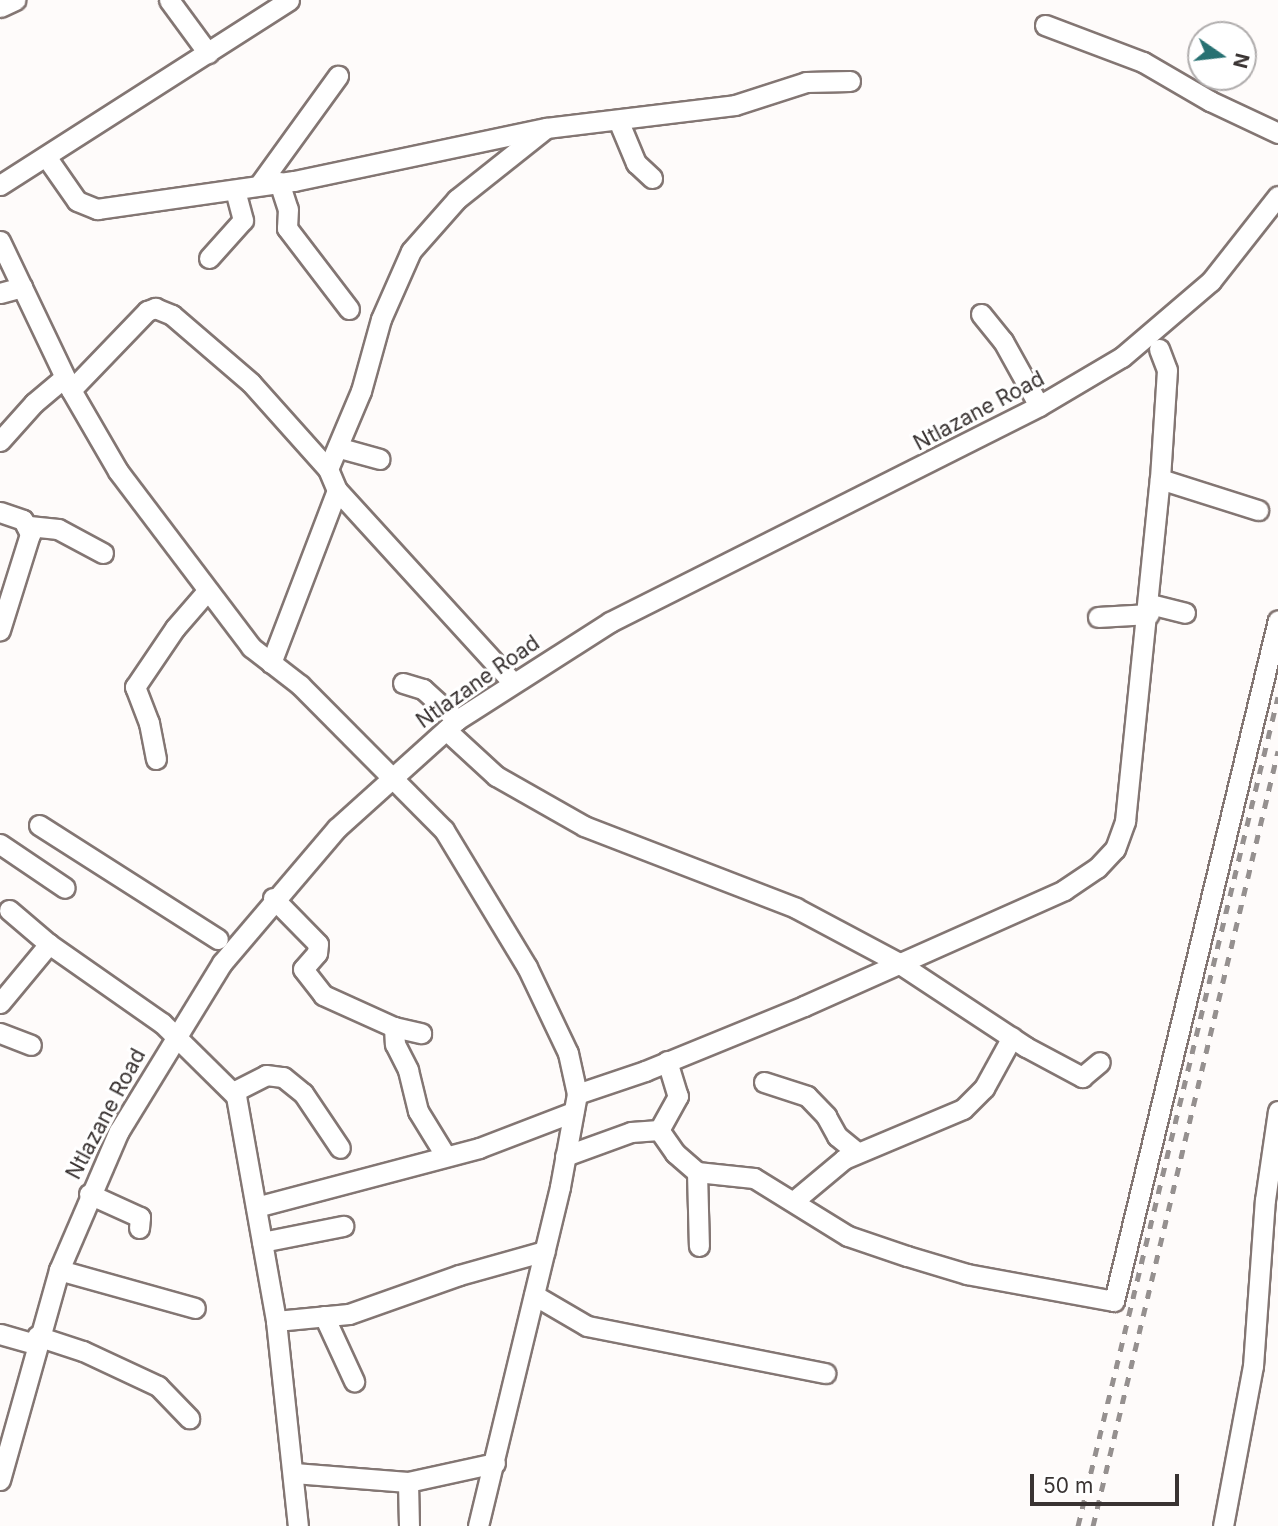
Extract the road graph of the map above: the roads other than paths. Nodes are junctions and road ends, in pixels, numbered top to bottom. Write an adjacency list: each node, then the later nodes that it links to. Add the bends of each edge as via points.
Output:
1 (15, 0): 4 (street)
2 (169, 0): 6 (street)
3 (289, 0): 6 (street)
4 (0, 8)
5 (1045, 25): 11 (street, via 1143,62)
6 (208, 53): 12 (street)
7 (338, 76): 14 (street)
8 (850, 81): 9 (street, via 806,82 735,105)
9 (618, 120): 10 (street); 13 (street, via 636,163)
10 (546, 128): 14 (street); 28 (street, via 457,199 411,251 381,319)
11 (1278, 133)
12 (47, 158): 15 (street); 16 (street, via 77,201 92,209)
13 (652, 178)
14 (269, 183): 16 (street); 22 (street, via 288,209 287,228)
15 (0, 185)
16 (235, 191): 19 (street, via 243,220)
17 (1278, 196): 26 (street, Ntlazane Road, via 1238,250 1183,308 1122,357)
18 (0, 241): 20 (street)
19 (209, 258)
20 (22, 287): 21 (street); 25 (street)
21 (0, 293)
22 (349, 309)
23 (981, 314): 26 (street, via 1003,341)
24 (1159, 349): 31 (street, via 1167,370)
25 (68, 383): 27 (street, via 34,402); 30 (street, via 147,312 164,310 251,383); 37 (street, via 118,471)
26 (1039, 407): 45 (street, Ntlazane Road, via 610,622)
27 (0, 441)
28 (340, 448): 29 (street); 30 (street)
29 (380, 459)
30 (328, 469): 32 (street)
31 (1160, 479): 33 (street); 38 (street)
32 (337, 490): 43 (street); 45 (street)
33 (1258, 510)
34 (0, 512): 35 (street)
35 (29, 526): 36 (street, via 58,529); 42 (street)
36 (103, 553)
37 (207, 591): 43 (street, via 251,647); 47 (street, via 181,619 135,687)
38 (1149, 609): 39 (street); 40 (street); 56 (street, via 1125,821 1115,849 1097,868 1064,890)
39 (1185, 613)
40 (1098, 617)
41 (1278, 620): 78 (street, via 1114,1301 967,1275 906,1256 848,1236)
42 (0, 631)
43 (271, 663): 48 (street)
44 (403, 683): 46 (street, via 423,689)
45 (513, 683): 46 (street, Ntlazane Road)
46 (451, 725): 48 (street, Ntlazane Road); 56 (street, via 496,776 584,826 796,908)
47 (156, 759)
48 (393, 775): 52 (street, Ntlazane Road); 68 (street, via 444,830 514,944 568,1053)
49 (39, 825): 54 (street)
50 (0, 844): 51 (street)
51 (65, 888)
52 (274, 898): 58 (street, via 318,944 317,953 303,969 323,995); 61 (street, Ntlazane Road, via 222,963)
53 (9, 910): 55 (street)
54 (218, 939)
55 (49, 944): 57 (street); 61 (street)
56 (897, 962): 62 (street); 64 (street)
57 (0, 1003)
58 (394, 1027): 60 (street); 73 (street, via 395,1044 408,1070 418,1111)
59 (0, 1033): 63 (street)
60 (421, 1033)
61 (175, 1036): 67 (street); 77 (street, Ntlazane Road)
62 (1012, 1037): 65 (street, via 1082,1077); 72 (street, via 984,1087 963,1109)
63 (31, 1045)
64 (667, 1061): 68 (street); 70 (street, via 678,1096)
65 (1100, 1062)
66 (764, 1082): 72 (street, via 807,1096 826,1116 836,1136)
67 (233, 1092): 71 (street, via 266,1074 283,1077 303,1093); 79 (street, via 241,1111)
68 (575, 1103): 73 (street, via 479,1148); 74 (street)
69 (1278, 1111): 75 (street)
70 (659, 1130): 74 (street, via 631,1132); 76 (street, via 675,1153)
71 (340, 1148)
72 (857, 1152): 78 (street)
73 (445, 1155): 79 (street)
74 (565, 1156): 84 (street)
75 (1274, 1166): 102 (street, via 1253,1366)
76 (697, 1172): 78 (street, via 754,1178); 83 (street)
77 (89, 1194): 81 (street, via 140,1217); 85 (street, Ntlazane Road)
78 (795, 1200)
79 (256, 1207): 82 (street)
80 (343, 1226): 82 (street)
81 (139, 1228)
82 (262, 1242): 89 (street)
83 (699, 1246)
84 (545, 1251): 86 (street); 88 (street, via 349,1314)
85 (58, 1270): 87 (street); 91 (street, Ntlazane Road)
86 (534, 1295): 92 (street, via 586,1326); 95 (street)
87 (195, 1308)
88 (324, 1316): 89 (street); 93 (street)
89 (276, 1321): 96 (street)
90 (0, 1334): 91 (street)
91 (35, 1340): 94 (street, via 83,1351 158,1386); 97 (street, Ntlazane Road)
92 (825, 1373)
93 (354, 1381)
94 (190, 1418)
95 (495, 1463): 98 (street); 101 (street)
96 (295, 1473): 98 (street); 99 (street)
97 (0, 1480)
98 (408, 1482): 100 (street)
99 (298, 1526)
100 (409, 1526)
101 (478, 1526)
102 (1223, 1526)

